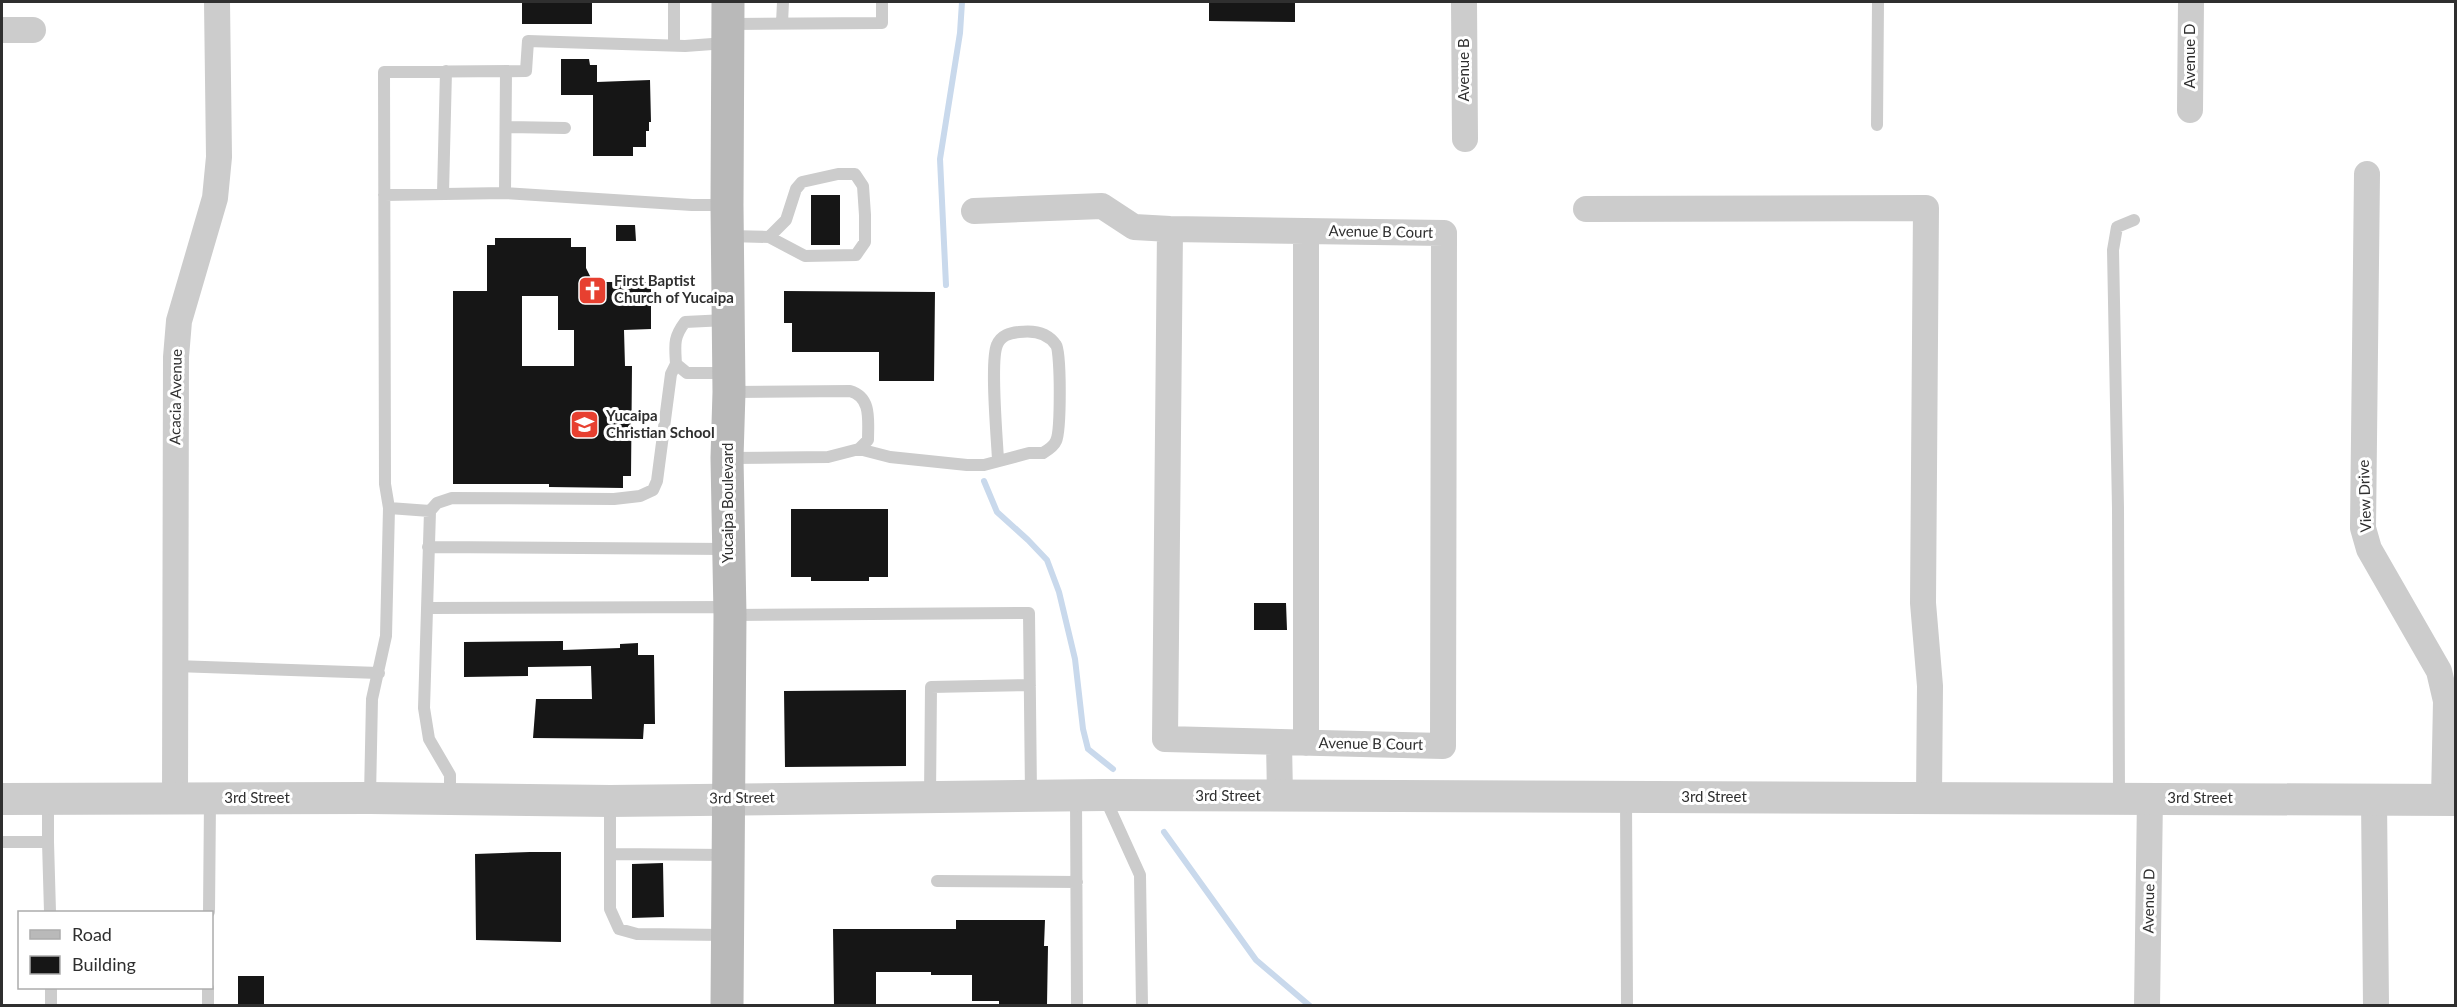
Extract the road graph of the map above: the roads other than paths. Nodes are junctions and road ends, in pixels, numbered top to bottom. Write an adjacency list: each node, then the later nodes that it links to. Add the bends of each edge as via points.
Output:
1 (217, 2): 43 (street, Acacia Avenue, via 219,157 215,198 179,321 176,357)
2 (674, 2): 12 (lane)
3 (783, 2): 9 (lane)
4 (882, 2): 9 (lane, via 882,23)
5 (1464, 2): 19 (street, Avenue B)
6 (1878, 2): 16 (lane)
7 (2191, 2): 15 (street, Avenue D)
8 (728, 22): 9 (lane); 12 (lane); 27 (main road, Yucaipa Boulevard)
9 (782, 23)
10 (2, 30): 11 (street)
11 (33, 30)
12 (674, 45): 14 (lane, via 528,41 526,71)
13 (446, 71): 14 (lane); 21 (lane); 23 (lane, via 384,72)
14 (506, 71): 17 (lane)
15 (2190, 110)
16 (1877, 124)
17 (506, 127): 18 (lane); 22 (lane)
18 (565, 128)
19 (1464, 139)
20 (2367, 174): 64 (street, View Drive, via 2363,528 2369,549 2439,671 2446,701)
21 (443, 194): 22 (lane); 23 (lane)
22 (505, 194): 27 (lane, via 692,206)
23 (384, 195): 37 (lane, via 384,484)
24 (1586, 209): 52 (street, via 1926,208 1923,603 1930,686)
25 (974, 211): 28 (street, Avenue B Court, via 1102,206 1134,227)
26 (2134, 220): 53 (lane, via 2117,227 2113,250)
27 (727, 221): 30 (lane); 31 (main road, Yucaipa Boulevard)
28 (1170, 229): 29 (street, Avenue B Court); 46 (street, Avenue B Court, via 1165,739)
29 (1306, 231): 47 (street); 47 (street, Avenue B Court, via 1444,233 1443,746)
30 (769, 237): 30 (lane, via 786,220 802,182 855,174 863,186 865,242 856,255 805,256)
31 (727, 320): 32 (lane, via 685,322 676,334); 33 (main road, Yucaipa Boulevard)
32 (676, 364): 33 (lane, via 687,373); 38 (lane, via 671,374 653,490 614,499 452,498 437,503)
33 (729, 382): 34 (lane, via 858,393 868,409 868,440); 35 (main road, Yucaipa Boulevard)
34 (859, 449): 35 (lane, via 828,457); 36 (lane, via 890,457 967,465)
35 (727, 458): 40 (main road, Yucaipa Boulevard)
36 (998, 460): 36 (lane, via 1043,453 1056,441 1060,420 1058,348 1049,336 1036,332 1006,334 997,345 994,376)
37 (389, 508): 38 (lane); 44 (lane, via 386,636)
38 (430, 511): 39 (lane)
39 (428, 547): 40 (lane); 41 (lane)
40 (728, 549): 42 (main road, Yucaipa Boulevard)
41 (428, 608): 42 (lane); 62 (lane, via 424,708 429,739 450,775)
42 (730, 611): 45 (lane, via 1029,613); 57 (main road, Yucaipa Boulevard)
43 (175, 666): 44 (lane); 61 (street, Acacia Avenue)
44 (379, 673): 56 (lane, via 372,699)
45 (1030, 685): 48 (lane); 58 (lane, via 931,687)
46 (1279, 742): 47 (street, Avenue B Court); 50 (street)
47 (1306, 743)
48 (1031, 795): 49 (street, 3rd Street); 58 (street, 3rd Street)
49 (1090, 795): 50 (street, 3rd Street); 71 (lane); 81 (lane, via 1129,846 1140,875)
50 (1280, 796): 51 (street, 3rd Street)
51 (1626, 796): 52 (street, 3rd Street); 82 (lane)
52 (1929, 797): 53 (street, 3rd Street)
53 (2119, 797): 54 (street, 3rd Street)
54 (2150, 797): 63 (street, 3rd Street); 83 (street, Avenue D)
55 (210, 798): 56 (street, 3rd Street); 61 (street, 3rd Street); 73 (lane)
56 (370, 798): 62 (street, 3rd Street)
57 (728, 798): 58 (street, 3rd Street); 65 (street, 3rd Street); 69 (main road, Yucaipa Boulevard)
58 (930, 798)
59 (2, 799): 60 (street, 3rd Street)
60 (48, 799): 61 (street, 3rd Street); 67 (lane)
61 (175, 799)
62 (450, 799): 65 (street, 3rd Street)
63 (2374, 799): 64 (street, 3rd Street); 84 (street)
64 (2450, 800)
65 (610, 801): 68 (lane)
66 (2, 842): 67 (lane)
67 (48, 842): 72 (lane)
68 (611, 854): 69 (lane); 74 (lane, via 610,909 619,929 637,934)
69 (728, 855): 74 (main road, Yucaipa Boulevard)
70 (937, 881): 71 (lane)
71 (1077, 882): 80 (lane)
72 (50, 911)
73 (209, 911)
74 (727, 935): 79 (main road, Yucaipa Boulevard)
75 (51, 989): 77 (lane)
76 (208, 989): 78 (lane)
77 (51, 1005)
78 (208, 1005)
79 (727, 1005)
80 (1077, 1005)
81 (1142, 1005)
82 (1627, 1005)
83 (2147, 1005)
84 (2376, 1005)

